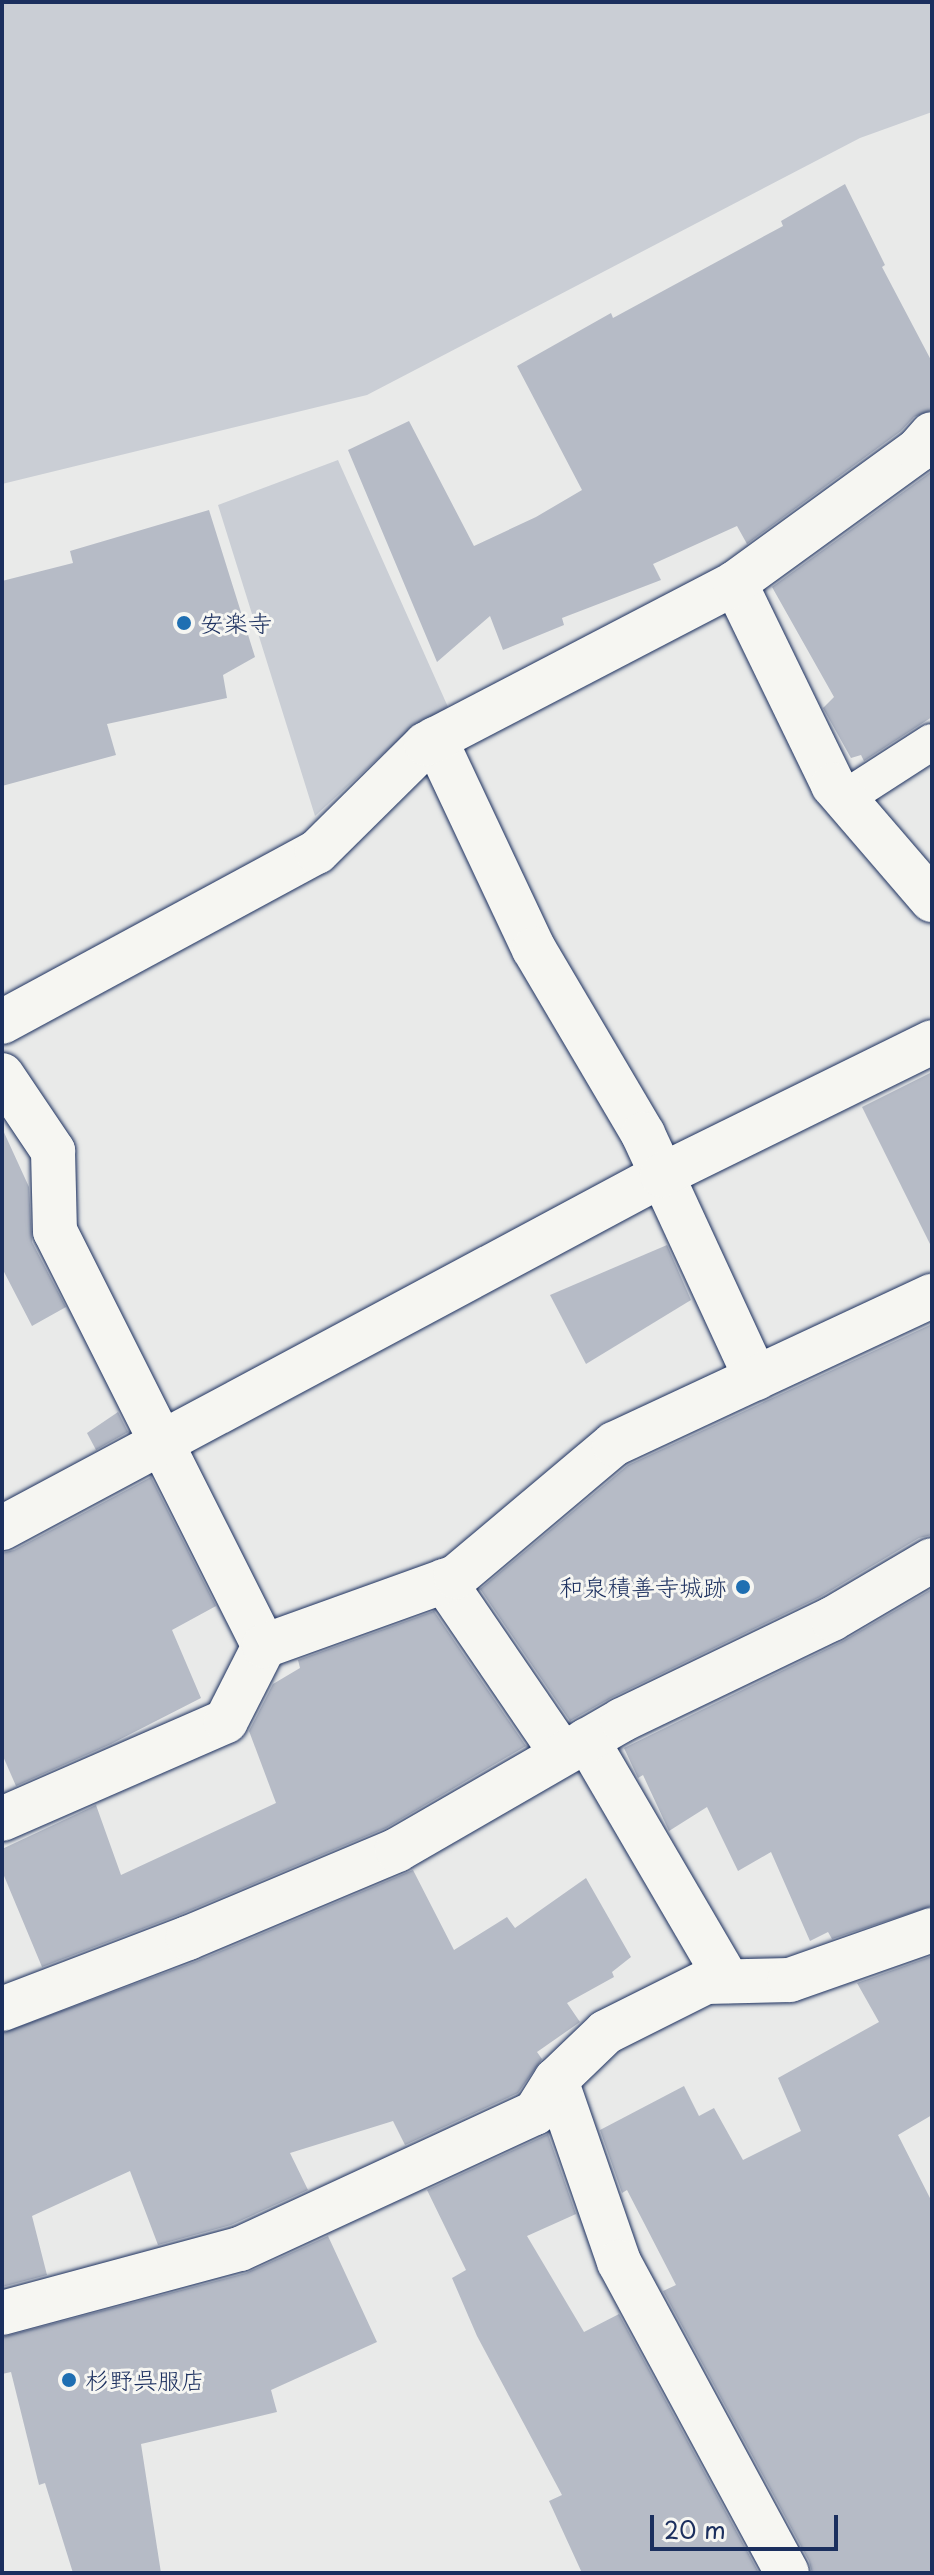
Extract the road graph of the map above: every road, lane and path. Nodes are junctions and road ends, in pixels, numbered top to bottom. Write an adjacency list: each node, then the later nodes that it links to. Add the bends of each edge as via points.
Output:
1 (932, 434): 2 (street, via 918,450)
2 (735, 583): 3 (street); 5 (street, via 833,785)
3 (435, 739): 7 (street, via 317,852); 10 (street, via 534,949)
4 (932, 742): 5 (lane)
5 (845, 798): 6 (street)
6 (932, 900)
7 (2, 1022)
8 (932, 1042): 10 (street)
9 (2, 1075): 13 (street, via 53,1151 55,1231)
10 (662, 1175): 12 (street); 13 (street)
11 (932, 1296): 12 (street)
12 (756, 1378): 16 (street, via 614,1444 456,1577)
13 (161, 1444): 14 (street); 17 (street)
14 (2, 1528)
15 (932, 1560): 18 (street, via 832,1619)
16 (444, 1581): 17 (street); 18 (street)
17 (264, 1646): 19 (street, via 226,1721)
18 (575, 1747): 21 (street); 22 (street, via 397,1850)
19 (2, 1819)
20 (932, 1930): 21 (street, via 790,1980)
21 (728, 1981): 23 (street, via 706,1982 606,2032)
22 (2, 2009)
23 (556, 2080): 24 (street, via 535,2113 240,2249); 25 (street, via 619,2262)
24 (2, 2313)
25 (787, 2573)

